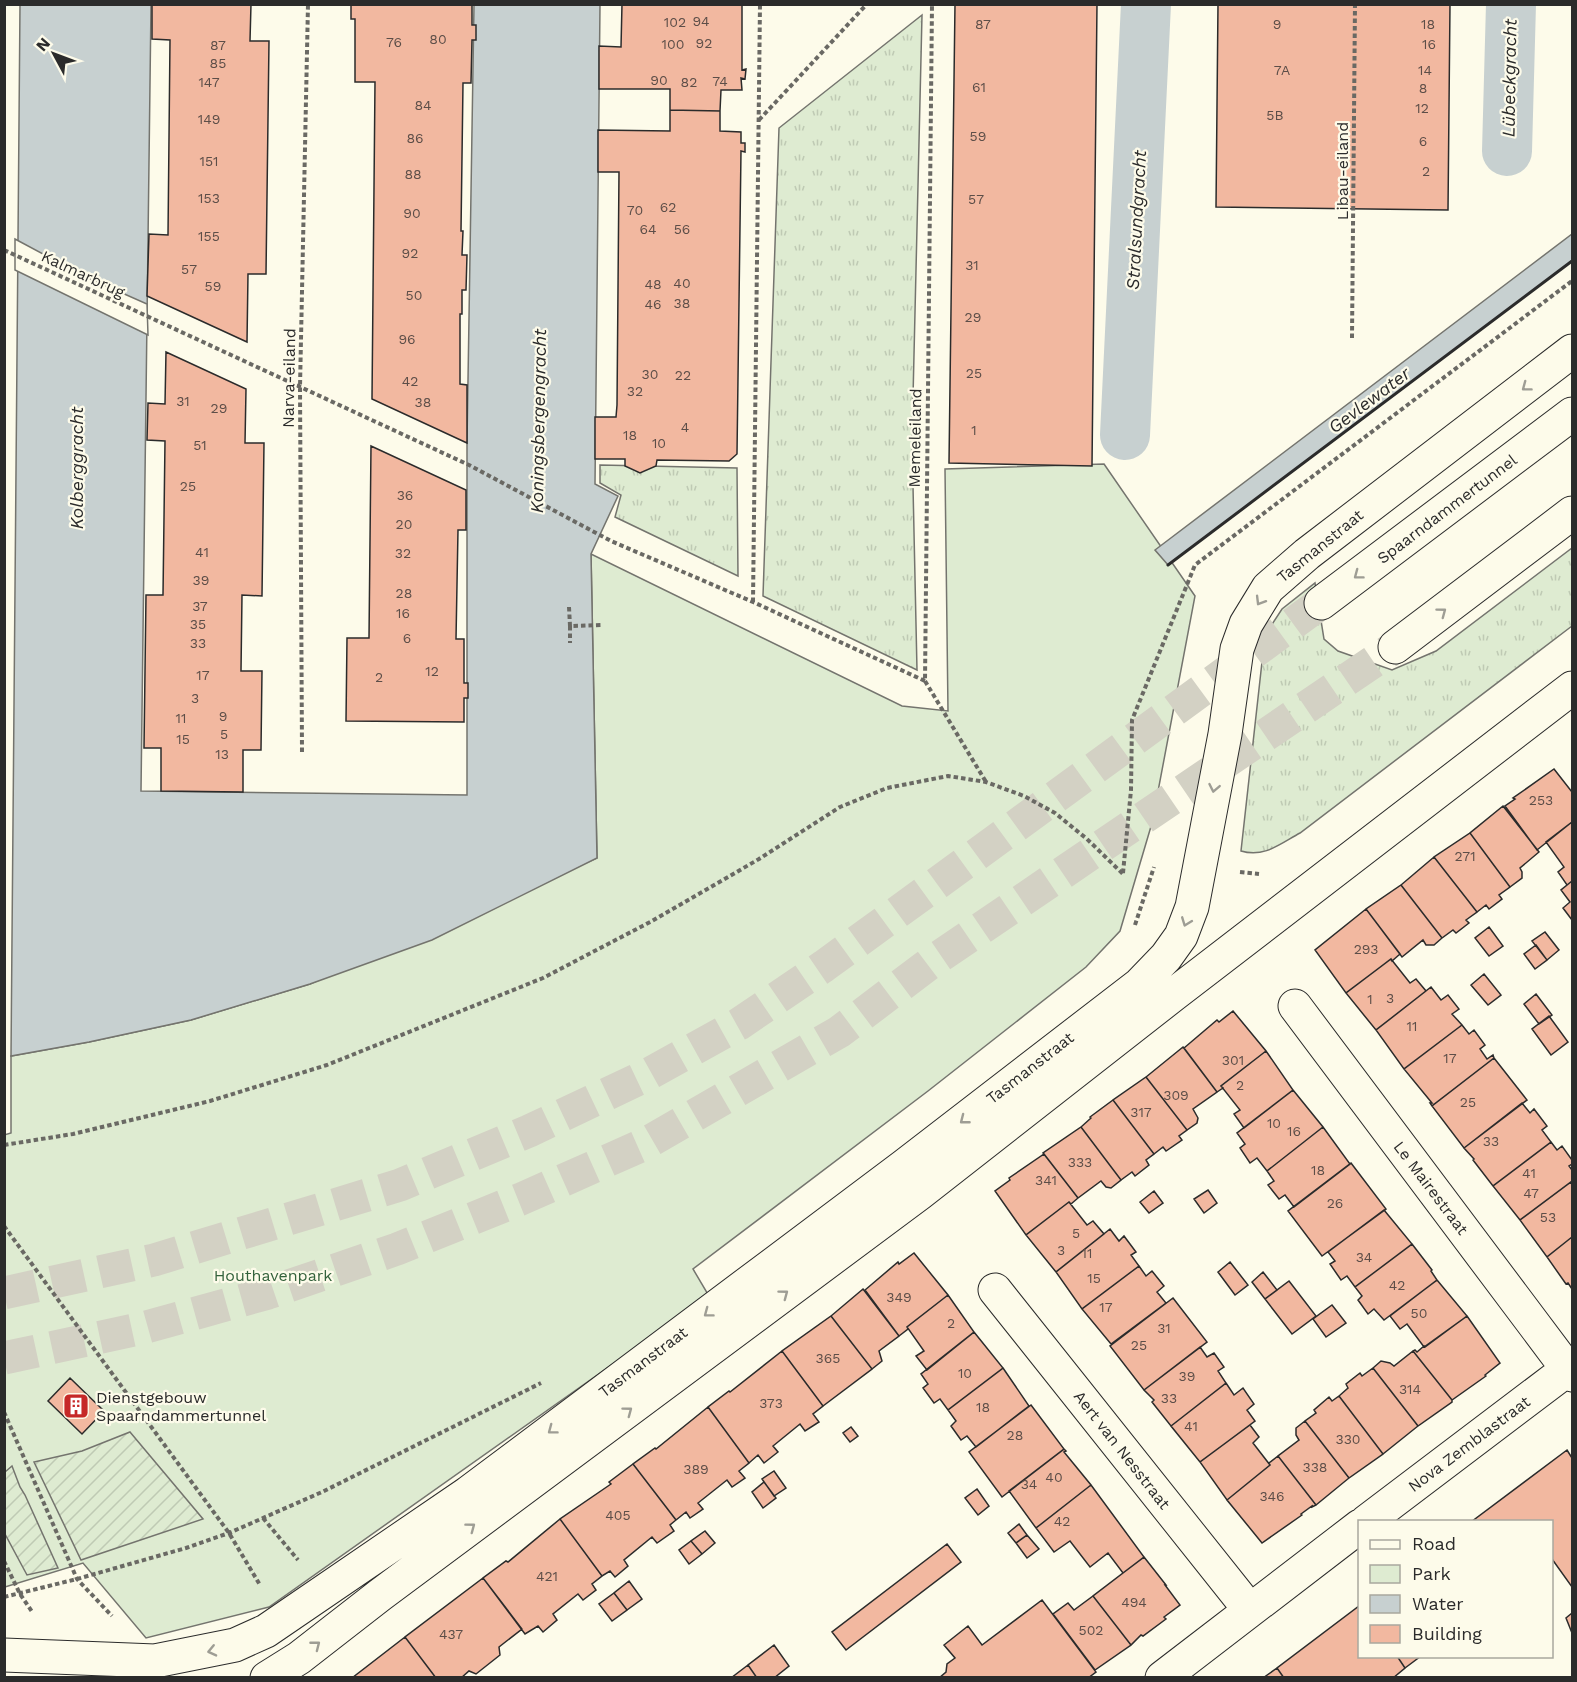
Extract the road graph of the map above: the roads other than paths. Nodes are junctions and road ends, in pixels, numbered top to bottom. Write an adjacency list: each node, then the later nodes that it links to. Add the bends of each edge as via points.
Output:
1 (1572, 351): 13 (main road, Tasmanstraat, one-way to 13, via 1268,588 1246,624 1237,649 1192,907 1181,936 1140,984 468,1493)
2 (1572, 414): 4 (main road, Spaarndammertunnel, one-way to 4)
3 (1572, 513): 5 (main road, one-way to 3)
4 (1321, 603)
5 (1395, 647)
6 (1572, 691): 16 (main road, Tasmanstraat, one-way to 6, via 920,1193)
7 (1294, 1006): 9 (main road, Le Mairestraat)
8 (995, 1290): 12 (main road, Aert van Nesstraat)
9 (1571, 1371): 10 (main road, Nova Zemblastraat)
10 (1367, 1520)
11 (1358, 1527): 12 (main road)
12 (1249, 1609): 17 (main road)
13 (266, 1631): 15 (main road, Tasmanstraat, one-way to 15); 16 (main road)
14 (4, 1655): 15 (main road, Tasmanstraat)
15 (162, 1669)
16 (270, 1677)
17 (1162, 1677)

